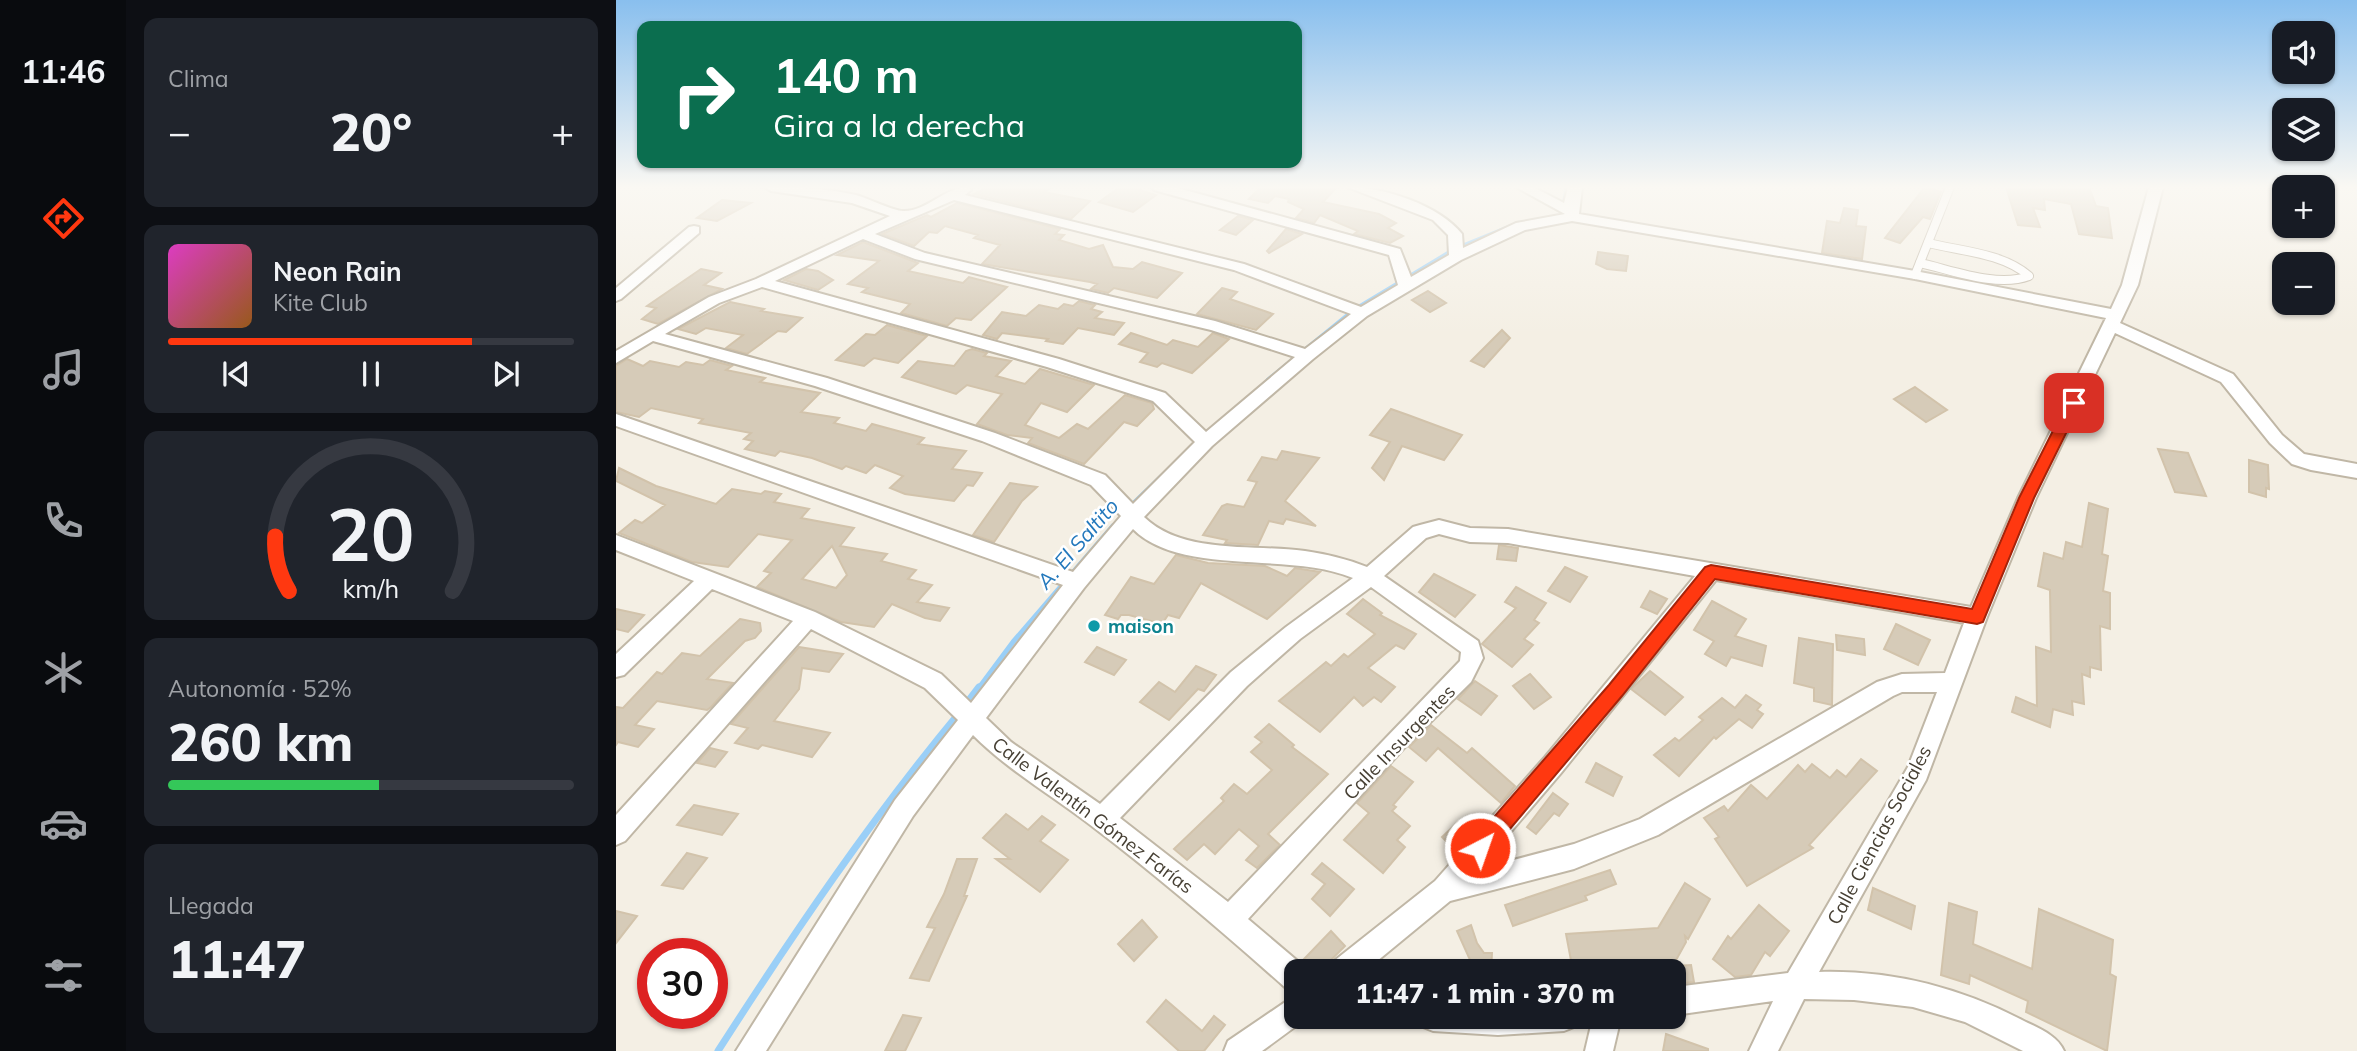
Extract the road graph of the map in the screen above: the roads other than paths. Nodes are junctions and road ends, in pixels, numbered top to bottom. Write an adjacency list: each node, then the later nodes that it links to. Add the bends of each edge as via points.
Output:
1 (687, 236): 16 (street)
2 (858, 236): 14 (street)
3 (867, 236): 20 (street, via 920,256 1188,319)
4 (1114, 236): 17 (street, via 1239,267)
5 (1337, 236): 15 (street, via 1395,252)
6 (1455, 236): 12 (street)
7 (1500, 236): 12 (street)
8 (1710, 236): 13 (street)
9 (1931, 236): 11 (lane)
10 (2143, 236): 18 (street, Calle Ciencias Sociales, via 2130,285)
11 (1928, 243): 13 (lane); 13 (lane, via 2004,262 2029,276 2007,280)
12 (1456, 257): 15 (street)
13 (1917, 269): 18 (street)
14 (761, 282): 19 (street, via 715,300); 23 (street, via 1159,397)
15 (1406, 285): 17 (street)
16 (616, 296)
17 (1362, 313): 20 (street)
18 (2113, 320): 24 (street, via 2227,378 2298,459); 31 (street, Calle Ciencias Sociales, via 2027,498)
19 (651, 335): 21 (street); 25 (street, via 745,359 1007,444 1102,482)
20 (1307, 355): 23 (street)
21 (616, 358)
22 (616, 420): 30 (street)
23 (1206, 442): 25 (street)
24 (2357, 471)
25 (1131, 518): 28 (street, via 1159,539 1180,545 1301,559); 30 (street)
26 (616, 542): 29 (street, Calle Valentín Gómez Farías)
27 (1711, 571): 28 (street, via 1439,527 1420,532); 31 (street); 38 (street)
28 (1370, 577): 36 (street, via 1293,633 1239,680); 39 (street, Calle Insurgentes, via 1470,647 1471,665)
29 (709, 579): 32 (street, Calle Valentín Gómez Farías); 33 (street)
30 (1077, 582): 35 (street)
31 (1977, 617): 34 (street, Calle Ciencias Sociales)
32 (808, 618): 35 (street, Calle Valentín Gómez Farías, via 933,681); 37 (street)
33 (616, 668)
34 (1954, 682): 38 (street, via 1902,683 1885,690 1646,828 1541,867); 42 (street, Calle Ciencias Sociales, via 1918,772)
35 (971, 719): 36 (street, Calle Valentín Gómez Farías, via 1003,749); 46 (street, via 904,808)
36 (1102, 819): 39 (street, Calle Valentín Gómez Farías)
37 (616, 833)
38 (1444, 890): 40 (street)
39 (1229, 920): 41 (street, Calle Valentín Gómez Farías)
40 (1359, 959)
41 (1284, 968)
42 (1796, 986): 43 (street); 49 (street, Calle Ciencias Sociales); 50 (street, via 1879,988 1916,994 1972,1012)
43 (1686, 998)
44 (1284, 1017): 47 (street)
45 (1604, 1029): 48 (street)
46 (750, 1051)
47 (1238, 1051)
48 (1599, 1051)
49 (1763, 1051)
50 (2050, 1051)

